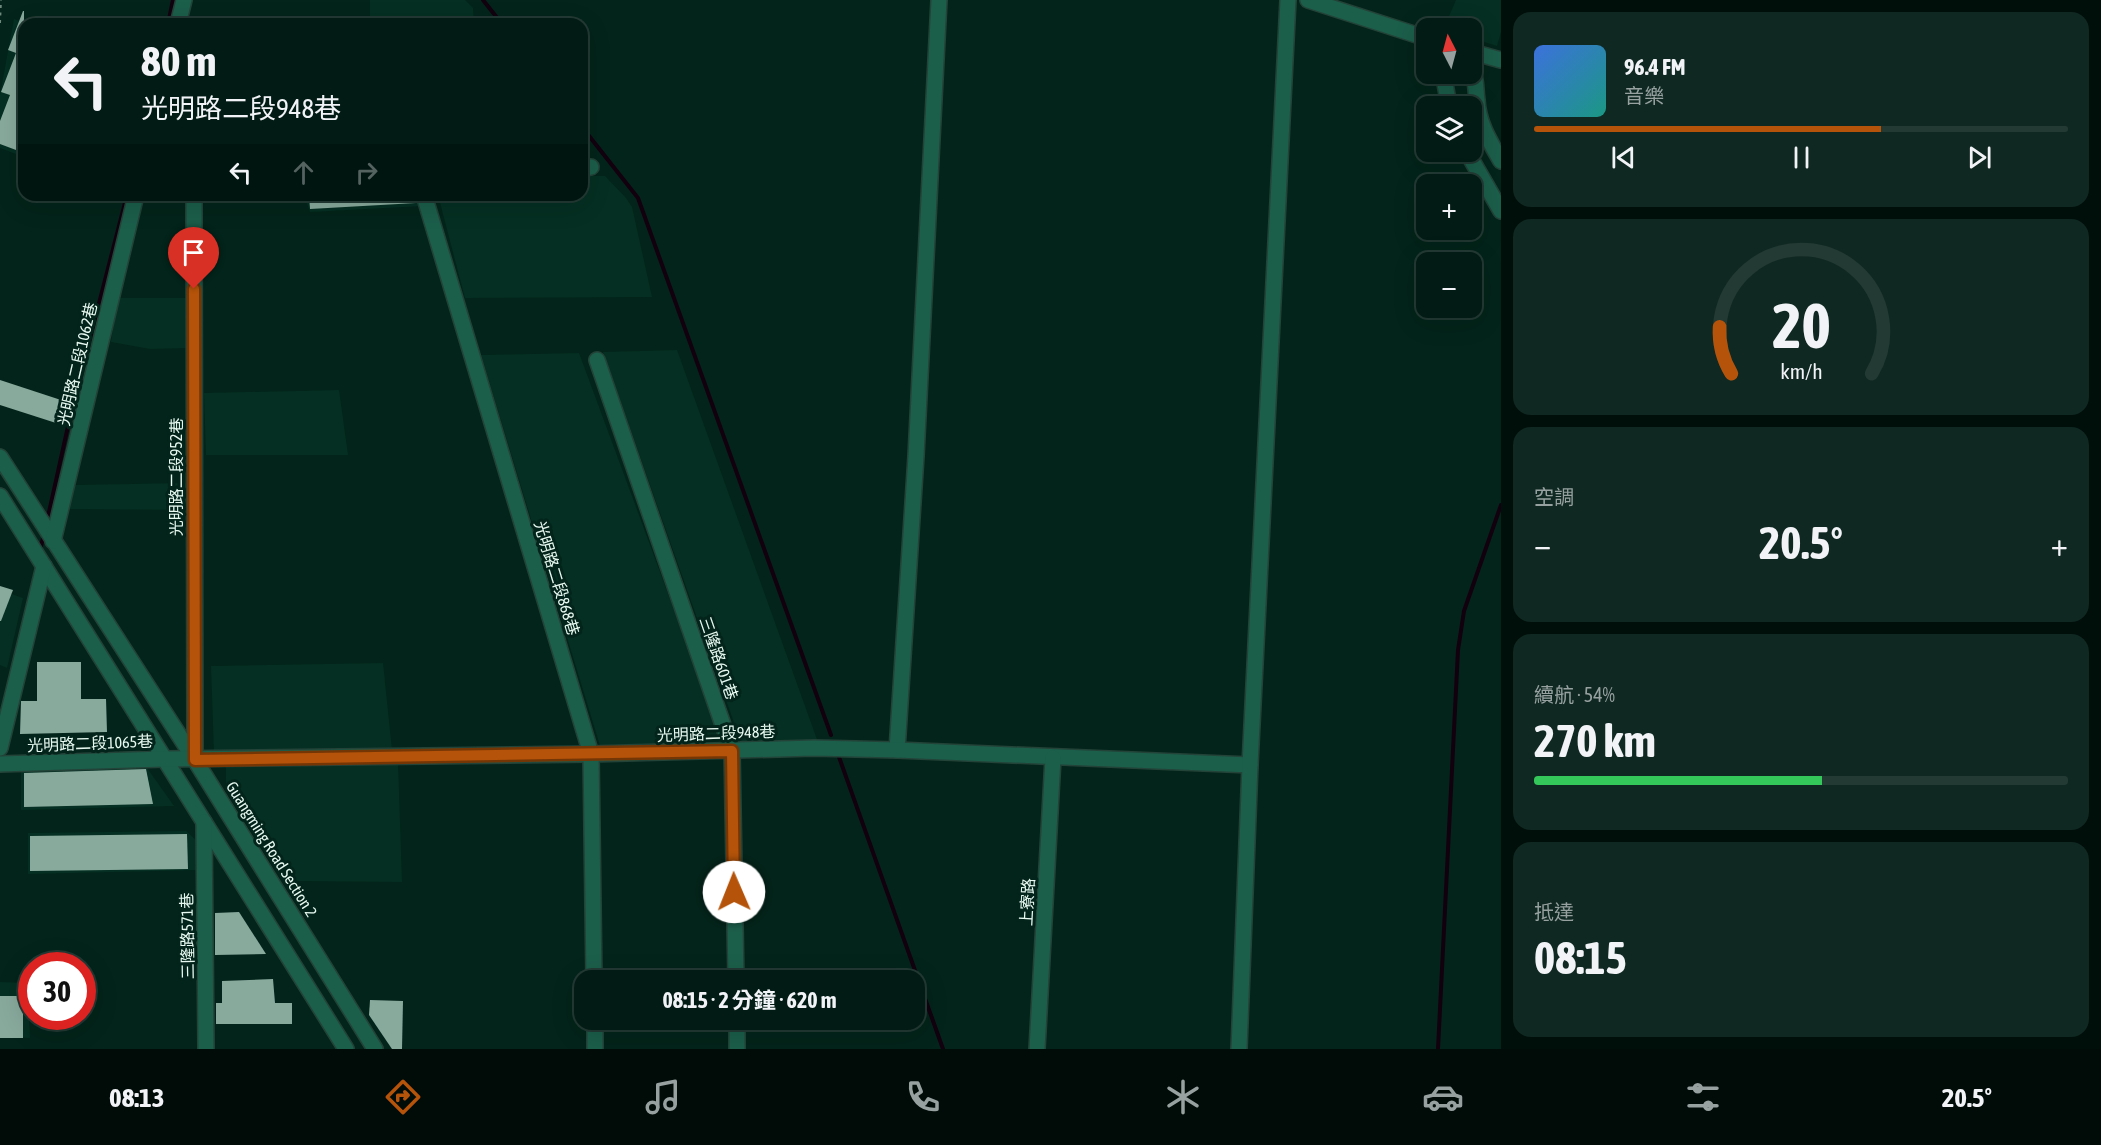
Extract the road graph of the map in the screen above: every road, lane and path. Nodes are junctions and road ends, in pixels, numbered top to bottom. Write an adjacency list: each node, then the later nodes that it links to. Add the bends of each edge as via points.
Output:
1 (1, 0): 7 (path)
2 (184, 0): 6 (street)
3 (939, 0): 24 (street)
4 (1288, 0): 31 (street)
5 (1308, 0): 8 (street)
6 (180, 18)
7 (0, 23)
8 (1416, 35)
9 (1482, 55): 10 (street)
10 (1501, 60)
11 (1478, 84): 12 (street, via 1476,101 1484,132)
12 (1501, 161)
13 (1473, 162): 17 (street)
14 (135, 201): 21 (street, 光明路二段1062巷)
15 (194, 201): 29 (street, 光明路二段952巷)
16 (426, 201): 26 (street, 光明路二段868巷)
17 (1501, 211)
18 (597, 360): 25 (street, 三隆路601巷)
19 (0, 457): 21 (street, Guangming Road Section 2)
20 (0, 496): 22 (street)
21 (53, 541): 29 (street, Guangming Road Section 2)
22 (44, 566): 23 (street); 28 (street)
23 (0, 748)
24 (897, 750): 25 (street, 光明路二段948巷); 27 (street, 光明路二段948巷)
25 (732, 751): 26 (street, 光明路二段948巷); 34 (street, 三隆路601巷)
26 (591, 754): 29 (street, 光明路二段948巷); 33 (street, 光明路二段868巷)
27 (1053, 758): 31 (street, 光明路二段948巷); 42 (street, 上寮路)
28 (164, 759): 29 (street, 光明路二段1065巷); 30 (street, 光明路二段1065巷); 32 (street)
29 (188, 759): 39 (street, Guangming Road Section 2)
30 (0, 764)
31 (1250, 765): 43 (street)
32 (204, 822): 37 (street, 三隆路571巷); 38 (street)
33 (594, 970)
34 (736, 970)
35 (595, 1030): 40 (street)
36 (736, 1030): 41 (street)
37 (206, 1049)
38 (346, 1049)
39 (375, 1049)
40 (595, 1049)
41 (737, 1049)
42 (1038, 1049)
43 (1239, 1049)

